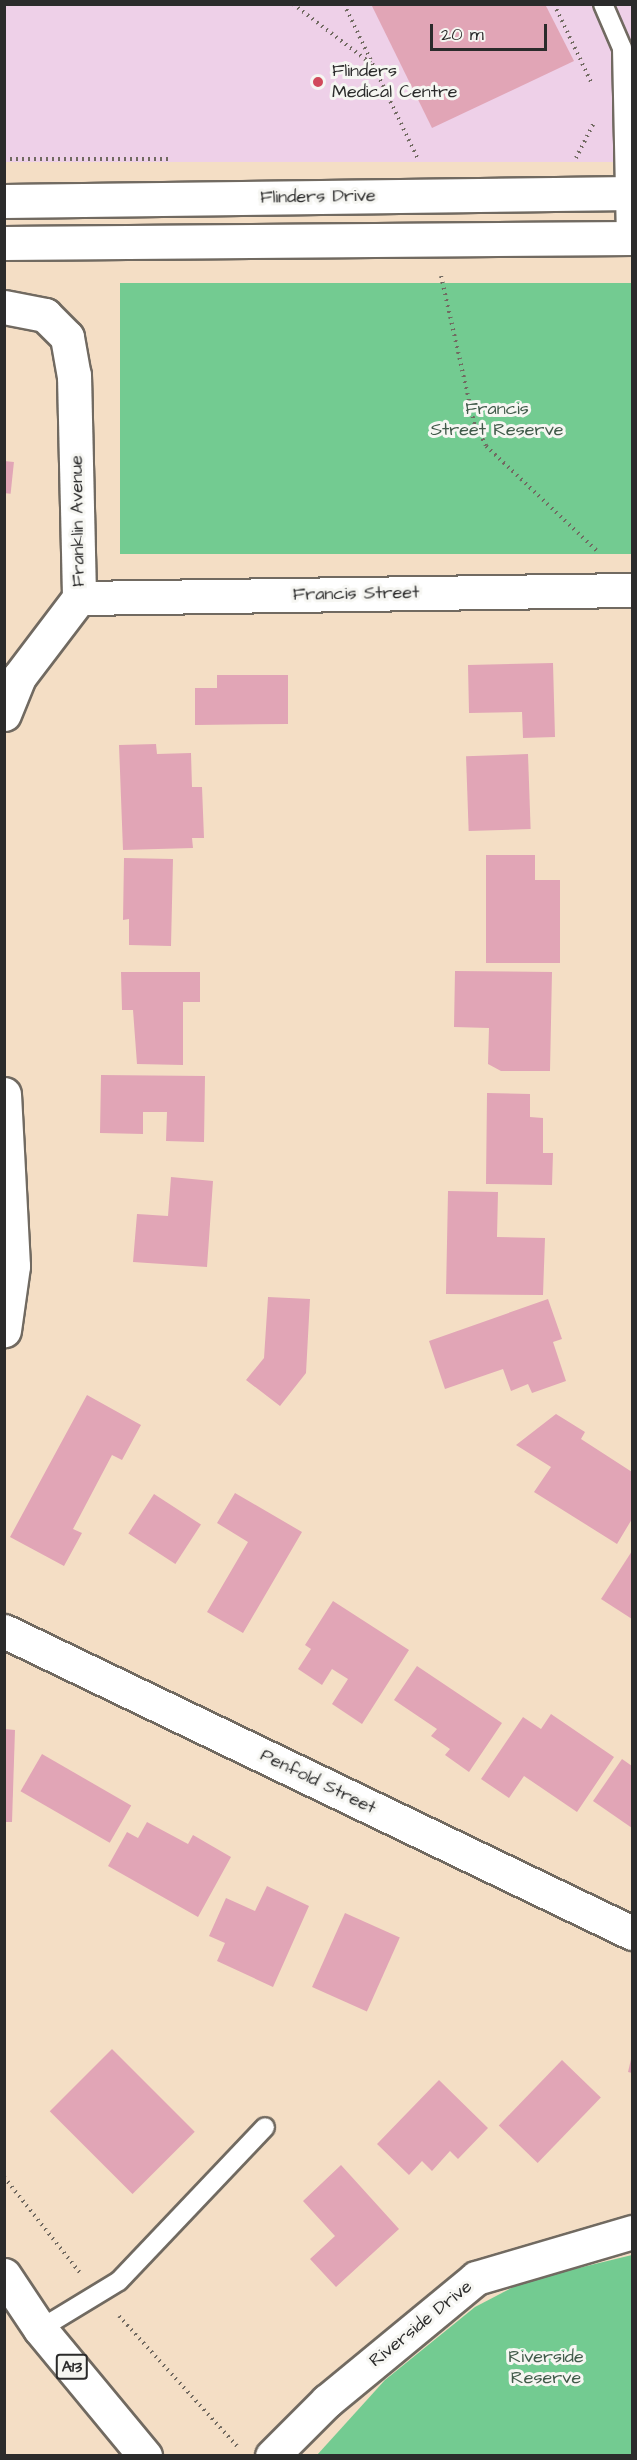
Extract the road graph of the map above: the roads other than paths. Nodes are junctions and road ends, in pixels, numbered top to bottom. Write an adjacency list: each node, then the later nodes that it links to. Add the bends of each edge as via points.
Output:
1 (603, 4): 2 (lane, via 622,48)
2 (629, 193): 3 (main road, Flinders Drive); 4 (lane)
3 (4, 201)
4 (629, 238): 5 (main road)
5 (4, 243)
6 (4, 307): 8 (main road, Franklin Avenue, via 45,315 60,324 73,358)
7 (633, 590): 8 (main road, Francis Street)
8 (80, 598): 9 (main road, Franklin Avenue, via 19,677)
9 (4, 714)
10 (4, 1094): 11 (main road, via 13,1266)
11 (4, 1330)
12 (4, 1631): 13 (main road, Penfold Street)
13 (633, 1934)
14 (266, 2127): 17 (lane, via 120,2281)
15 (633, 2232): 19 (main road, Riverside Drive, via 476,2278 327,2401)
16 (4, 2275): 17 (main road, A13)
17 (40, 2329): 18 (main road, A13)
18 (145, 2456)
19 (272, 2456)

